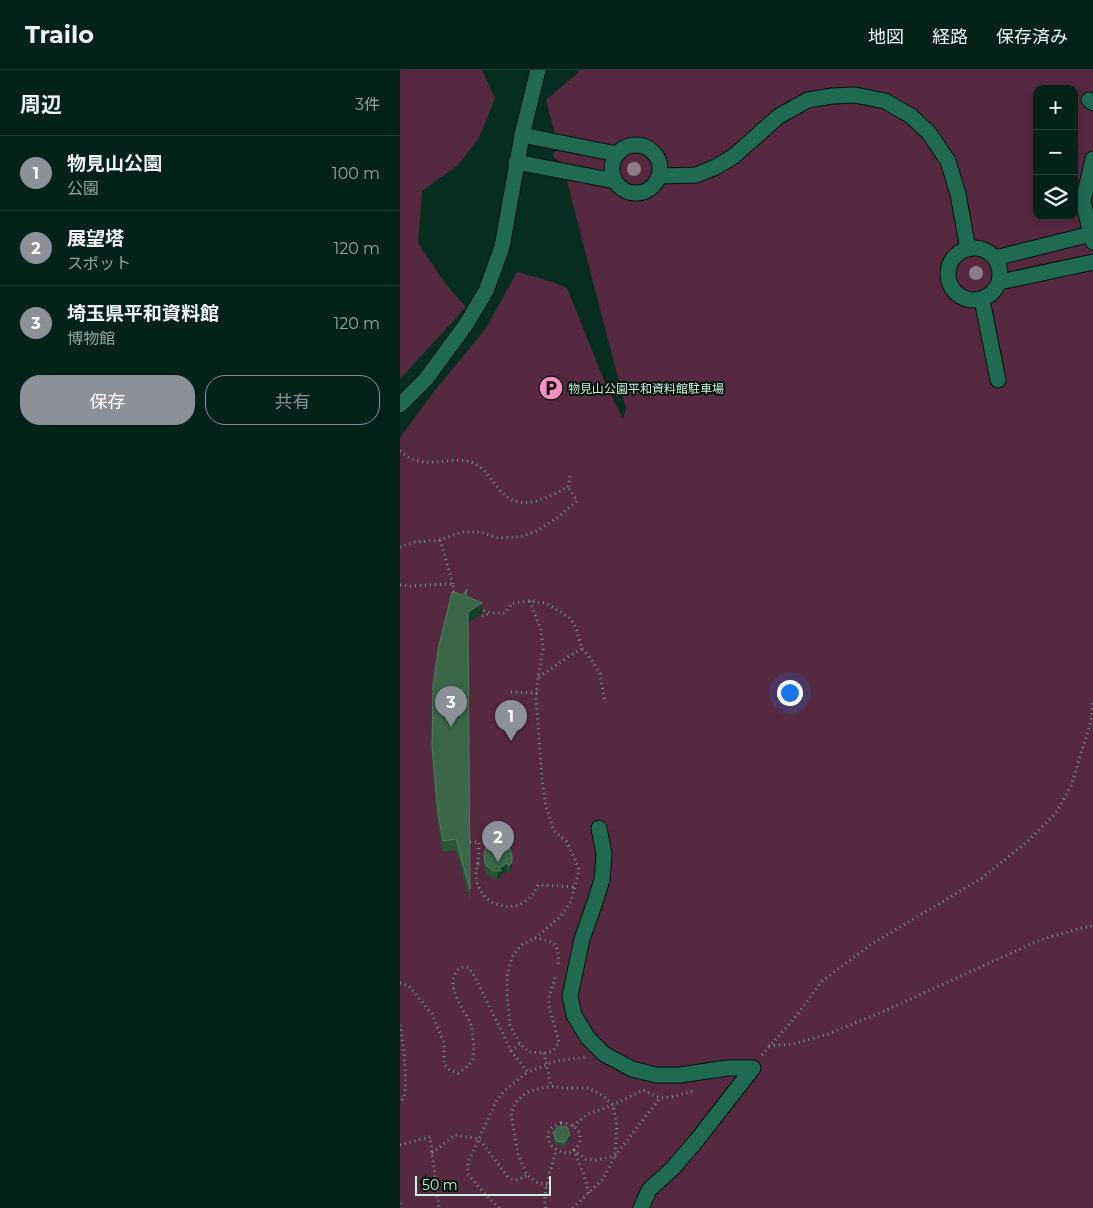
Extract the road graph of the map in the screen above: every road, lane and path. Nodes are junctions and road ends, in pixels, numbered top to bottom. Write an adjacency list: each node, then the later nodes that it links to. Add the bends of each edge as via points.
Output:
1 (538, 70): 2 (street)
2 (522, 135): 3 (street); 5 (street)
3 (617, 154): 6 (street, via 634,145 649,148 658,160); 7 (street, via 612,165)
4 (1093, 159): 8 (street, via 1083,201)
5 (516, 162): 7 (street); 15 (street, via 502,247 486,291 426,379)
6 (659, 176): 7 (street, via 650,189 634,193); 9 (street, via 696,175 716,168 779,116 808,100 855,95 885,101 911,116 929,133 948,161)
7 (615, 181)
8 (1092, 236): 10 (street)
9 (968, 249): 10 (street, via 980,248); 13 (street, via 950,263 949,280 958,295 974,301)
10 (995, 258): 12 (street, via 1001,274)
11 (1093, 262): 12 (street)
12 (1000, 282): 13 (street, via 996,290)
13 (982, 300): 14 (street)
14 (998, 380)
15 (400, 405)
16 (400, 451): 18 (path, via 408,458 426,463 464,460 478,465 499,490 511,500 523,503 541,500)
17 (570, 476): 18 (path)
18 (568, 487): 19 (path, via 577,501 537,531 519,537 498,538 480,532 461,532)
19 (440, 540): 20 (path); 21 (path)
20 (400, 547)
21 (453, 584): 22 (path); 24 (path)
22 (400, 585)
23 (530, 601): 26 (path, via 512,603 505,613); 28 (path, via 546,603 570,618); 29 (path, via 541,630 543,649)
24 (456, 602)
25 (474, 608): 26 (path)
26 (492, 613): 27 (path)
27 (482, 616)
28 (582, 649): 29 (path); 33 (path, via 600,674)
29 (538, 677): 31 (path)
30 (511, 692): 31 (path)
31 (537, 693): 37 (path, via 546,806 554,832 566,841 579,870)
32 (1093, 700): 34 (path)
33 (605, 703)
34 (1092, 723): 42 (path, via 1071,786 1056,813 1035,834 982,878 870,945 822,981)
35 (599, 828): 46 (street, via 604,854 602,880 582,939 570,996 574,1015 588,1038)
36 (470, 842): 37 (path, via 479,842 477,883 488,900 497,905 516,906 534,894 538,885)
37 (575, 887): 41 (path, via 571,902 560,917 521,946 512,958 507,976 507,996 510,1025)
38 (1093, 926): 42 (path, via 1040,940 828,1034 793,1044)
39 (400, 983): 43 (path, via 408,986 432,1014 444,1042 444,1064 458,1073 472,1061 474,1043 470,1025 453,988 453,980 456,972 463,967 469,968)
40 (400, 1025): 53 (path, via 406,1084 404,1098)
41 (520, 1044): 43 (path); 45 (path, via 529,1052)
42 (769, 1046): 48 (path)
43 (511, 1051): 49 (path)
44 (553, 1051): 45 (path)
45 (544, 1053): 47 (path)
46 (604, 1054): 47 (path); 48 (street, via 632,1069 656,1075)
47 (547, 1065): 49 (path); 50 (path)
48 (753, 1068): 71 (street, via 697,1140 649,1190)
49 (528, 1072): 56 (path, via 497,1100)
50 (551, 1086): 54 (path, via 588,1088); 62 (path, via 522,1096 511,1114 518,1155)
51 (702, 1089): 52 (path)
52 (660, 1098): 54 (path, via 643,1090); 61 (path)
53 (400, 1102)
54 (613, 1105): 55 (path, via 588,1114); 61 (path, via 617,1126)
55 (573, 1126): 58 (path, via 561,1123 550,1128 549,1141); 59 (path, via 580,1136)
56 (479, 1139): 60 (path, via 455,1136); 62 (path, via 508,1177 519,1180); 68 (path, via 468,1162 468,1174)
57 (400, 1145): 60 (path, via 430,1136)
58 (556, 1150): 59 (path, via 567,1153); 63 (path)
59 (574, 1150): 61 (path, via 586,1159); 64 (path)
60 (432, 1153): 67 (path)
61 (615, 1156): 64 (path, via 603,1179)
62 (527, 1175): 63 (path)
63 (547, 1185): 69 (path)
64 (589, 1194): 70 (path)
65 (400, 1203): 66 (path)
66 (401, 1208)
67 (439, 1208)
68 (499, 1208)
69 (546, 1208)
70 (573, 1208)
71 (642, 1208)

